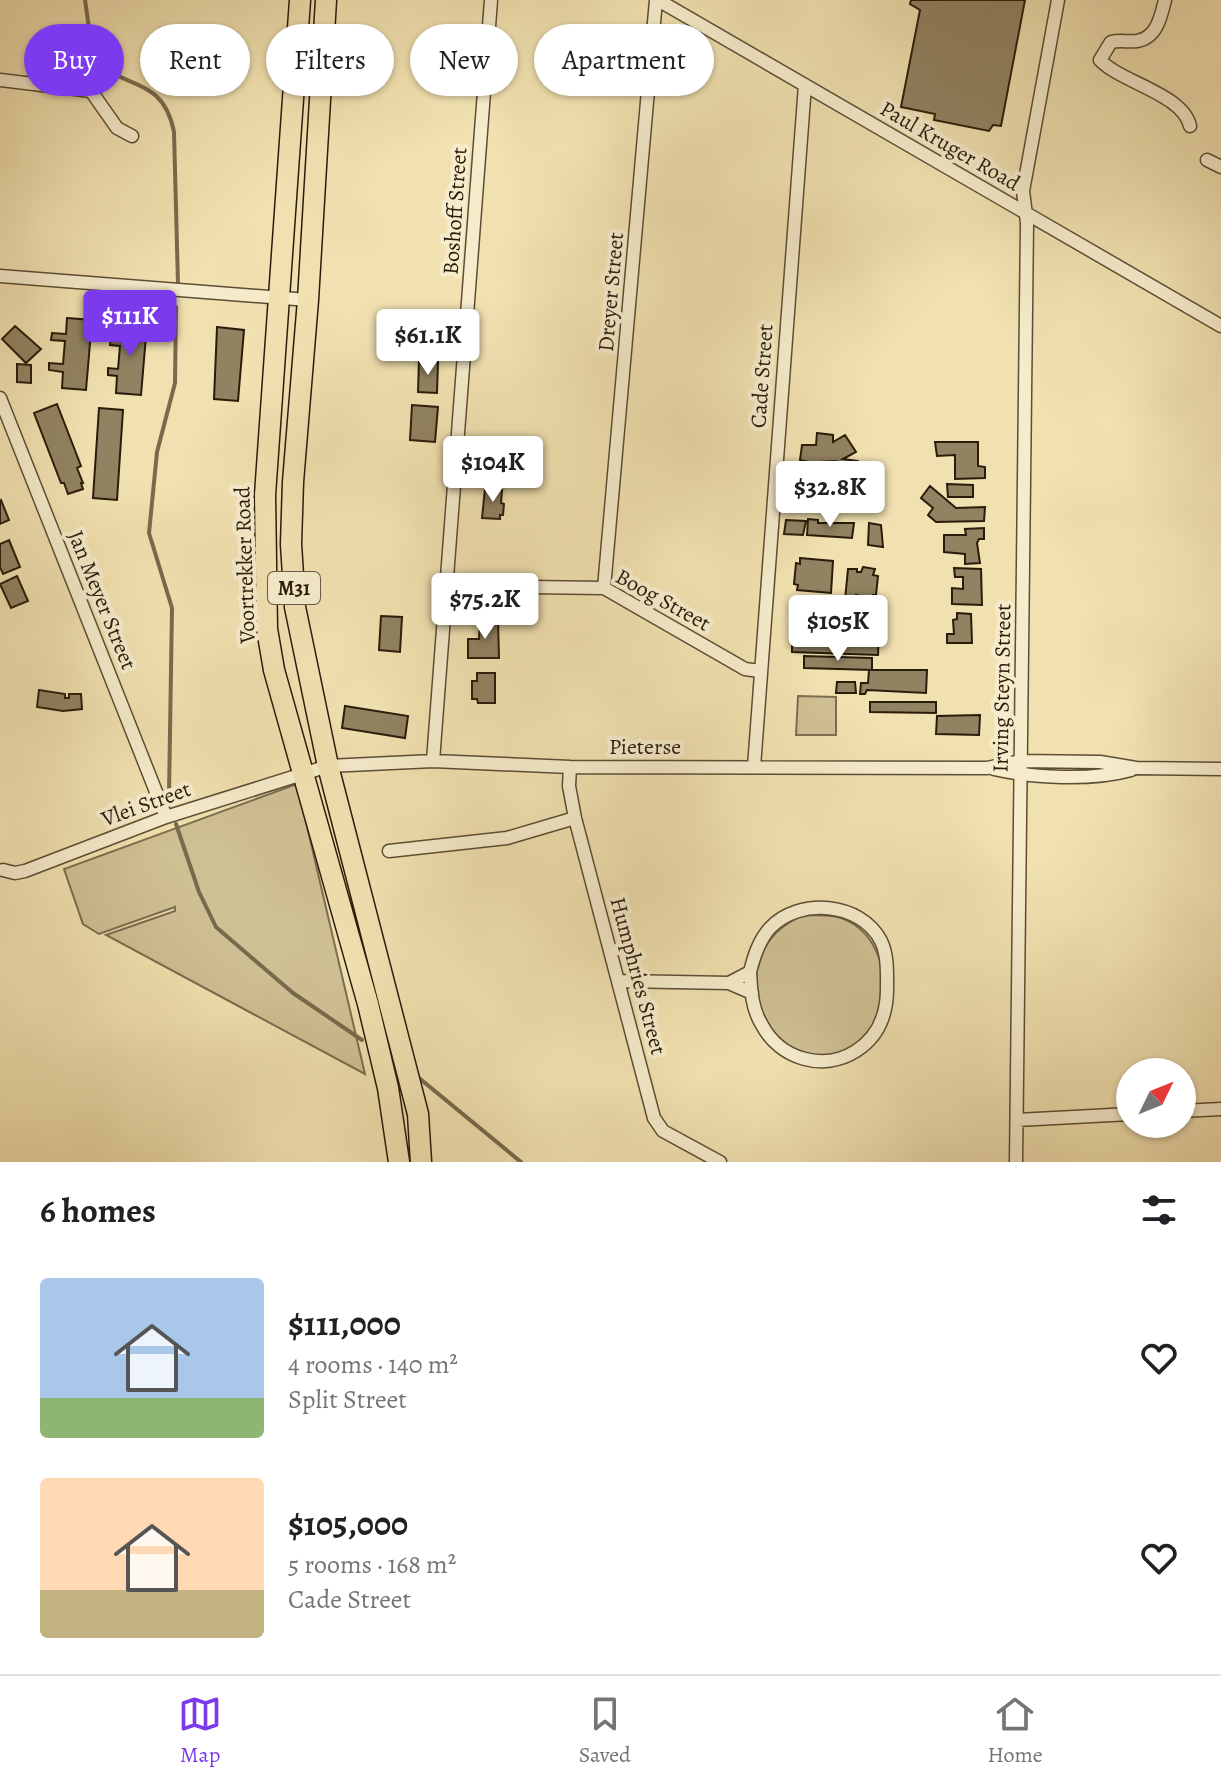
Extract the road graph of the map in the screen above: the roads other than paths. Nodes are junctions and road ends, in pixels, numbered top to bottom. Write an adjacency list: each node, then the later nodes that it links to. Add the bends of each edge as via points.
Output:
1 (300, 0): 15 (main road, Voortrekker Road / M31)
2 (326, 0): 16 (main road, M31)
3 (491, 0): 19 (street, Boshoff Street)
4 (657, 0): 8 (street, Paul Kruger Road); 20 (street, Dreyer Street)
5 (1165, 0): 9 (street, via 1151,34 1139,41 1111,42 1100,60 1162,97 1185,115)
6 (1061, 1): 13 (street, Irving Steyn Street, via 1023,191)
7 (0, 80): 10 (street, via 91,91 117,128)
8 (805, 85): 13 (street, Paul Kruger Road); 21 (street, Cade Street)
9 (1190, 126)
10 (132, 136)
11 (1207, 160): 12 (street)
12 (1221, 167)
13 (1027, 214): 17 (street, Paul Kruger Road); 23 (street, Irving Steyn Street)
14 (0, 276): 15 (street)
15 (280, 298): 16 (street); 30 (main road, Voortrekker Road / M31, via 265,495 267,629)
16 (308, 300): 24 (main road, M31, via 291,544 295,607)
17 (1219, 319)
18 (0, 398): 32 (street, Jan Meyer Street)
19 (446, 586): 20 (street, Boog Street); 22 (street, Boshoff Street)
20 (604, 588): 21 (street, Boog Street, via 745,669)
21 (760, 671): 26 (street, Cade Street)
22 (433, 761): 24 (street, Pieterse); 25 (street, Pieterse)
23 (1021, 761): 27 (street, Pieterse); 28 (street, Pieterse); 31 (street, Irving Steyn Street)
24 (328, 766): 30 (street, Pieterse); 45 (main road, M31, via 418,1114)
25 (570, 767): 26 (street, Pieterse); 33 (street, Humphries Street)
26 (754, 767): 27 (street, Pieterse)
27 (987, 768): 31 (street, Pieterse)
28 (1136, 768): 29 (street, Pieterse); 31 (street, Pieterse, via 1091,775)
29 (1221, 769)
30 (304, 773): 32 (street, Vlei Street); 44 (main road, Voortrekker Road / M31, via 378,1046)
31 (1021, 775): 43 (street, Irving Steyn Street)
32 (166, 817): 35 (street, Vlei Street, via 25,871)
33 (575, 818): 34 (street, via 474,844); 37 (street, Humphries Street)
34 (389, 851)
35 (1, 868)
36 (750, 972): 38 (street); 39 (street); 39 (street, via 770,929 803,909 855,915 881,940 886,957 887,1001 877,1031 866,1045 835,1061 809,1062 774,1043 761,1025)
37 (620, 981): 38 (street); 46 (street, Humphries Street, via 657,1123)
38 (729, 983): 39 (street)
39 (752, 993)
40 (1221, 1109): 41 (street)
41 (1196, 1110)
42 (1116, 1115): 43 (street)
43 (1017, 1120): 47 (street, Irving Steyn Street)
44 (399, 1162)
45 (421, 1162)
46 (720, 1162)
47 (1016, 1162)

